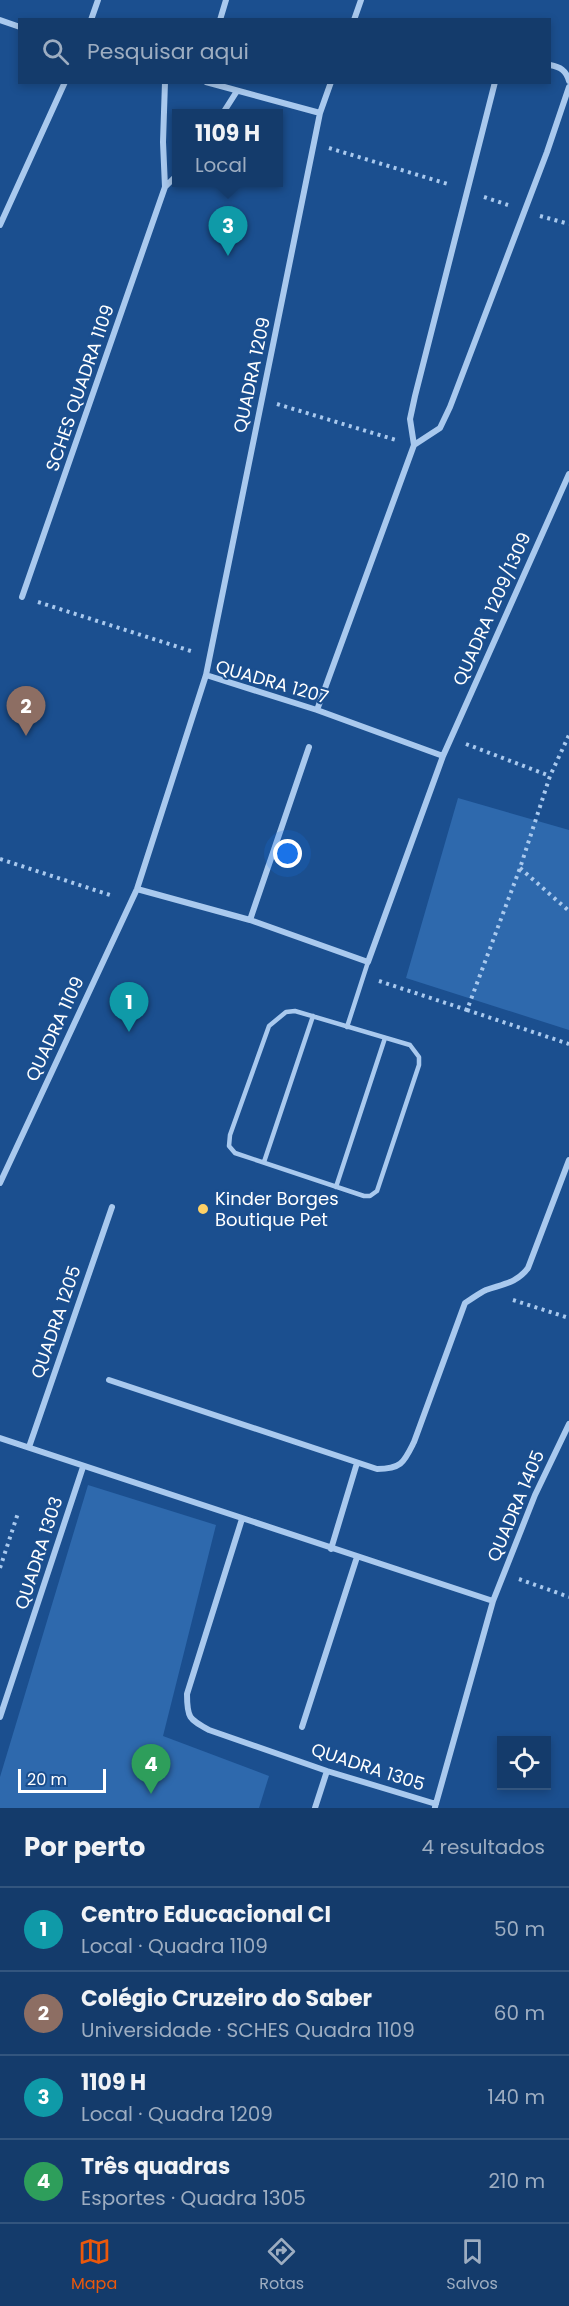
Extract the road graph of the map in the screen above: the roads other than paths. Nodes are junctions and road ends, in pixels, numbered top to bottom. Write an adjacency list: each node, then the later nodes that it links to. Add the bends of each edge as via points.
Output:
1 (98, 0): 4 (street)
2 (226, 0): 5 (street)
3 (361, 0): 6 (street)
4 (92, 18)
5 (221, 18)
6 (355, 18)
7 (0, 20): 8 (street)
8 (18, 26)
9 (551, 65): 10 (street, via 560,67)
10 (569, 81)
11 (64, 84): 22 (street)
12 (165, 84): 21 (street, SCHES QUADRA 1109)
13 (213, 84): 17 (street)
14 (330, 84): 19 (street, QUADRA 1209)
15 (494, 84): 23 (street, via 415,396 410,419)
16 (569, 87): 23 (street, via 450,407 440,428)
17 (237, 91): 18 (street); 19 (street)
18 (226, 109)
19 (320, 113): 26 (street, QUADRA 1209)
20 (172, 180): 21 (street, SCHES QUADRA 1109)
21 (165, 188): 25 (street, SCHES QUADRA 1109)
22 (0, 225)
23 (414, 445): 27 (street)
24 (569, 474): 29 (street, QUADRA 1209/1309)
25 (22, 597)
26 (206, 675): 27 (street, QUADRA 1207); 30 (street, QUADRA 1207)
27 (317, 710): 29 (street, QUADRA 1207)
28 (309, 747): 31 (street)
29 (443, 756): 32 (street)
30 (137, 889): 31 (street); 38 (street, QUADRA 1109)
31 (250, 920): 32 (street)
32 (368, 962): 34 (lane)
33 (313, 1016): 34 (lane); 37 (lane); 37 (lane, via 285,1012 269,1026 232,1128 229,1146 236,1153)
34 (347, 1027): 35 (lane)
35 (385, 1038): 39 (lane); 39 (lane, via 410,1045 419,1057 419,1065 378,1191 364,1196)
36 (569, 1160): 45 (street, via 521,1278 484,1291 465,1303 403,1463 392,1469)
37 (264, 1162): 39 (lane)
38 (0, 1183)
39 (336, 1186)
40 (112, 1207): 44 (street, QUADRA 1205)
41 (109, 1380): 45 (street)
42 (569, 1424): 50 (street, QUADRA 1405, via 535,1495)
43 (0, 1438): 44 (street)
44 (29, 1447): 46 (street)
45 (357, 1463): 48 (street)
46 (83, 1467): 47 (street); 51 (street, QUADRA 1303)
47 (242, 1519): 48 (street); 53 (street, QUADRA 1305, via 187,1694 187,1712 192,1720 209,1730)
48 (331, 1549): 49 (street)
49 (357, 1557): 50 (street); 52 (street, QUADRA 1305)
50 (493, 1601): 54 (street, QUADRA 1305)
51 (0, 1717)
52 (302, 1727)
53 (327, 1771): 54 (street, QUADRA 1305); 55 (street)
54 (435, 1806)
55 (315, 1808)

